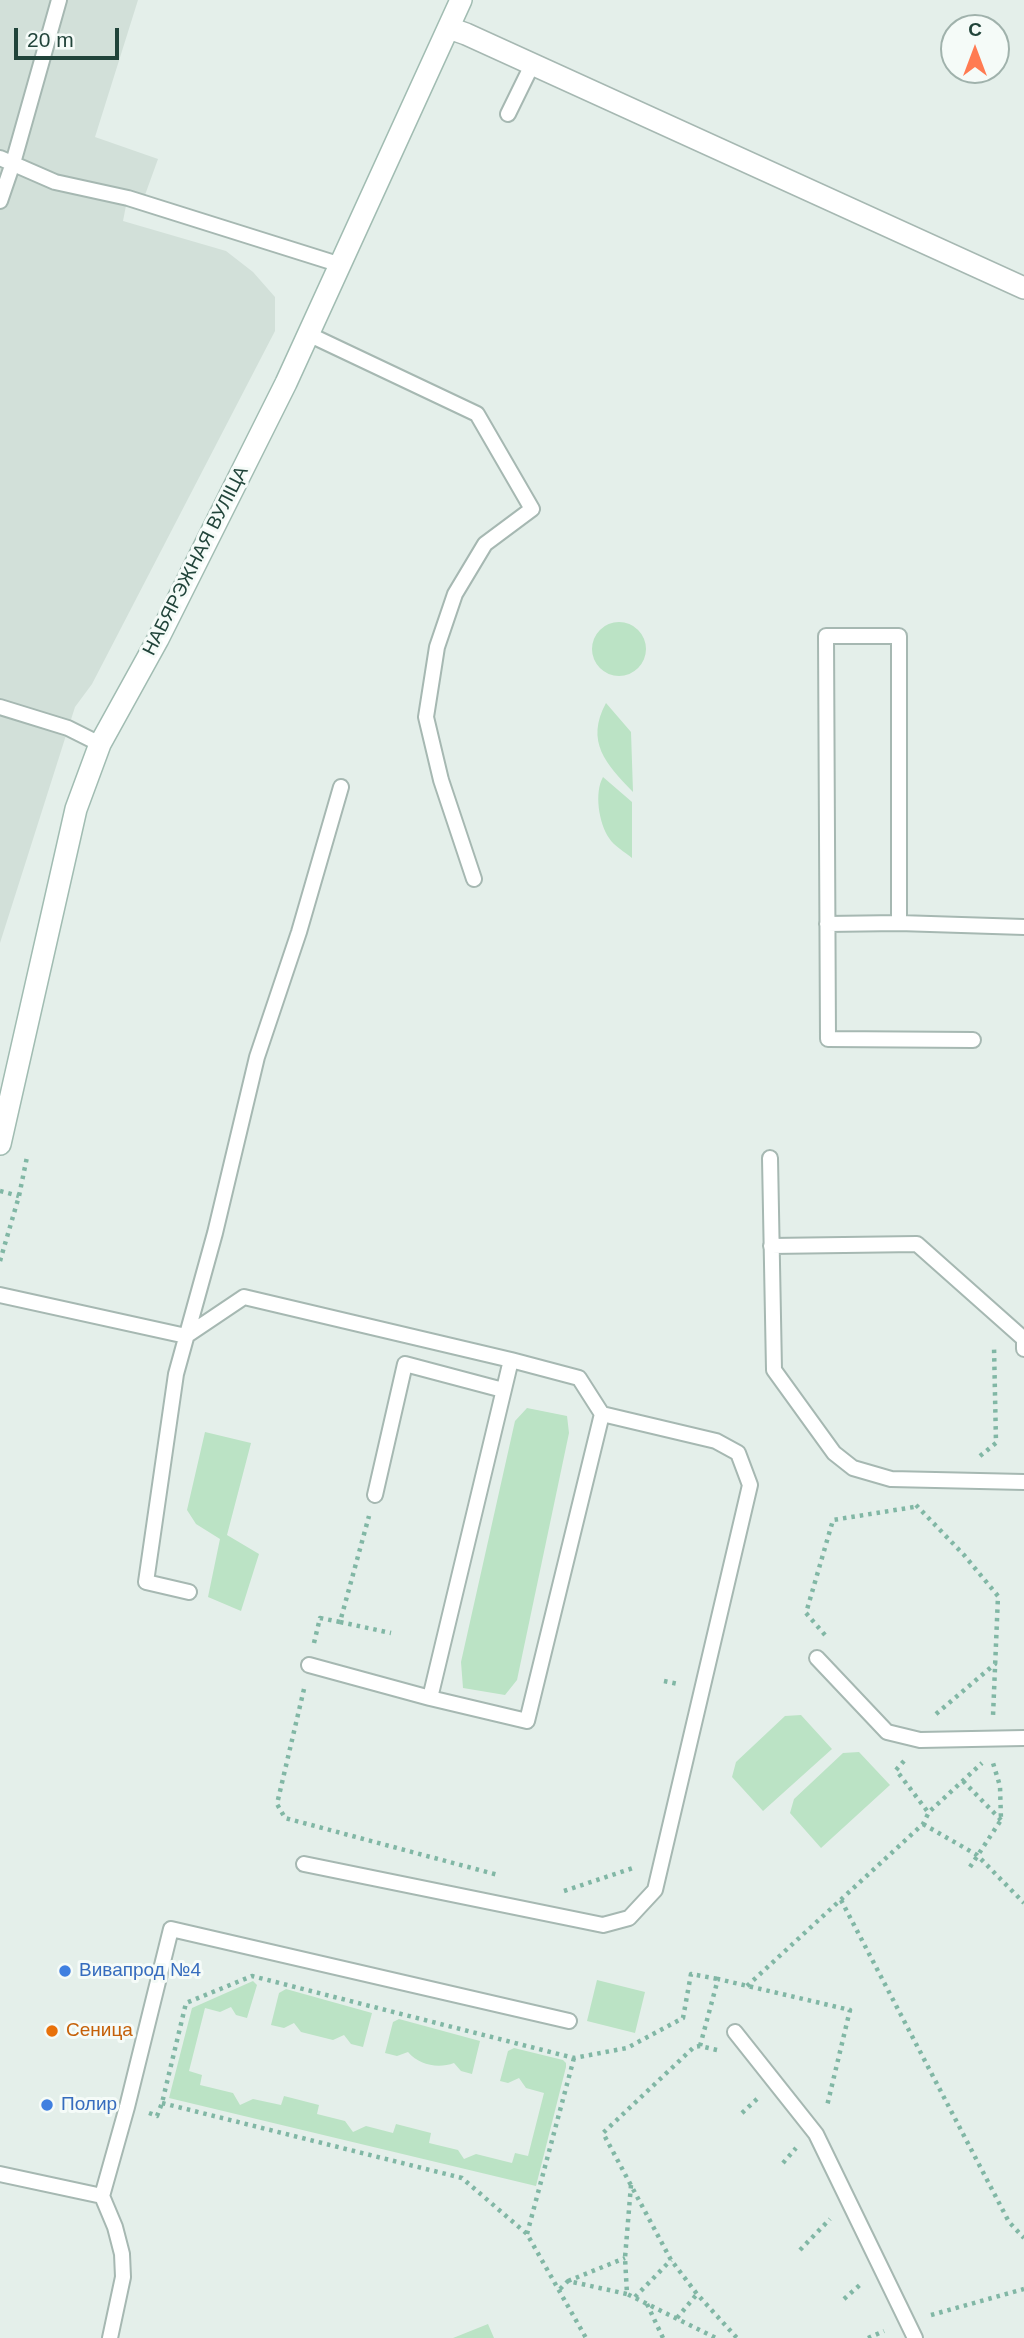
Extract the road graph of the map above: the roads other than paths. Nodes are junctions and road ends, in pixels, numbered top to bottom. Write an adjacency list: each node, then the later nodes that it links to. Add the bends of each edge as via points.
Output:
1 (59, 0): 6 (lane)
2 (461, 0): 3 (street, НАБЯРЭЖНАЯ ВУЛІЦА)
3 (449, 28): 4 (street); 8 (street, НАБЯРЭЖНАЯ ВУЛІЦА)
4 (533, 65): 5 (lane); 9 (street)
5 (508, 114)
6 (6, 161): 7 (lane); 8 (lane, via 55,182 128,198)
7 (0, 201)
8 (341, 265): 10 (street, НАБЯРЭЖНАЯ ВУЛІЦА)
9 (1024, 288)
10 (308, 334): 12 (street, НАБЯРЭЖНАЯ ВУЛІЦА, via 158,639); 14 (lane, via 477,414 532,509 485,544 455,594 437,647 426,717 441,780)
11 (0, 707): 12 (lane, via 68,728)
12 (100, 744): 19 (street, НАБЯРЭЖНАЯ ВУЛІЦА, via 76,809)
13 (341, 787): 23 (lane, via 257,1057)
14 (474, 879)
15 (899, 923): 16 (lane); 16 (lane, via 899,636 826,636); 17 (lane)
16 (827, 924): 18 (lane, via 828,1039)
17 (1024, 926)
18 (974, 1040)
19 (0, 1144)
20 (770, 1158): 21 (lane)
21 (771, 1246): 24 (lane, via 917,1244 1024,1339); 28 (lane, via 774,1370 834,1453 853,1468 891,1479)
22 (0, 1295): 23 (lane)
23 (187, 1336): 25 (lane, via 244,1297); 30 (lane, via 176,1374 146,1582)
24 (1024, 1349)
25 (511, 1360): 26 (lane); 27 (lane, via 579,1378)
26 (503, 1390): 29 (lane, via 405,1364); 33 (lane)
27 (602, 1414): 33 (lane, via 527,1720); 35 (lane, via 716,1441 738,1453 750,1485 655,1890 629,1918 603,1925)
28 (1024, 1482)
29 (375, 1495)
30 (189, 1591)
31 (817, 1658): 34 (lane, via 887,1732 920,1740)
32 (309, 1665): 33 (lane)
33 (430, 1698)
34 (1024, 1738)
35 (304, 1864)
36 (569, 2021): 39 (lane, via 171,1929)
37 (735, 2032): 41 (lane, via 816,2134)
38 (0, 2174): 39 (lane)
39 (102, 2196): 40 (lane, via 122,2254 123,2277)
40 (110, 2338)
41 (915, 2338)

